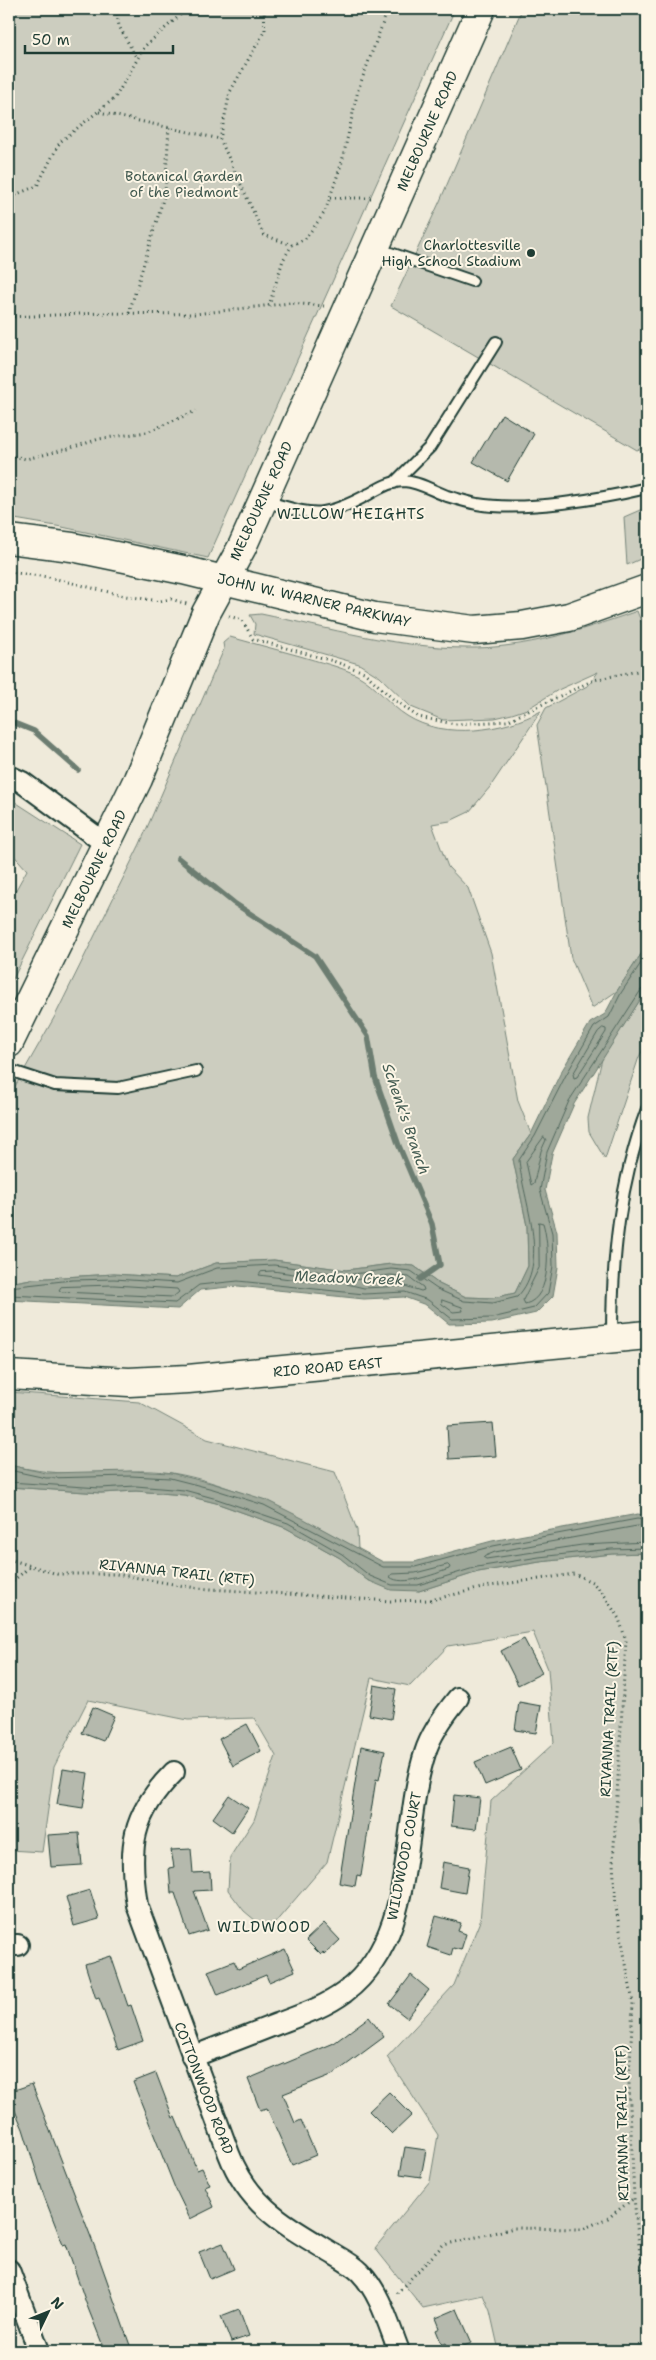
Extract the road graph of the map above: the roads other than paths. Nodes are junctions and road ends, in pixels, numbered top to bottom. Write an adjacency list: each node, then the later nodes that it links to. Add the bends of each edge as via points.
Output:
1 (481, 9): 2 (street, MELBOURNE ROAD)
2 (375, 248): 3 (lane); 7 (street, MELBOURNE ROAD)
3 (472, 281)
4 (496, 342): 5 (lane, via 430,447)
5 (394, 483): 6 (lane, via 418,484 477,504 514,507); 7 (lane, via 343,508 324,513 305,513)
6 (647, 488)
7 (263, 500): 9 (street, MELBOURNE ROAD)
8 (9, 539): 9 (street, JOHN W. WARNER PARKWAY, via 72,547)
9 (224, 580): 10 (street, JOHN W. WARNER PARKWAY, via 375,617 474,630 522,626 569,617); 12 (street, MELBOURNE ROAD, via 206,613 138,780)
10 (647, 589)
11 (9, 776): 12 (street, via 22,782)
12 (106, 844): 13 (street, MELBOURNE ROAD)
13 (9, 1043)
14 (9, 1070): 15 (lane, via 54,1085 118,1088)
15 (196, 1071)
16 (647, 1109): 18 (lane, via 626,1179 616,1231)
17 (647, 1335): 18 (street, RIO ROAD EAST)
18 (612, 1338): 19 (street, RIO ROAD EAST, via 188,1379 129,1382)
19 (9, 1375)
20 (458, 1698): 22 (street, WILDWOOD COURT, via 434,1732 425,1753 393,1921 382,1948 364,1973 325,2005)
21 (174, 1772): 22 (street, COTTONWOOD ROAD, via 146,1804 135,1830 133,1880 137,1905)
22 (192, 2057): 25 (street, COTTONWOOD ROAD, via 233,2164 245,2186 258,2203 278,2220 358,2271 374,2292)
23 (9, 2270): 24 (street)
24 (39, 2351)
25 (399, 2351)

